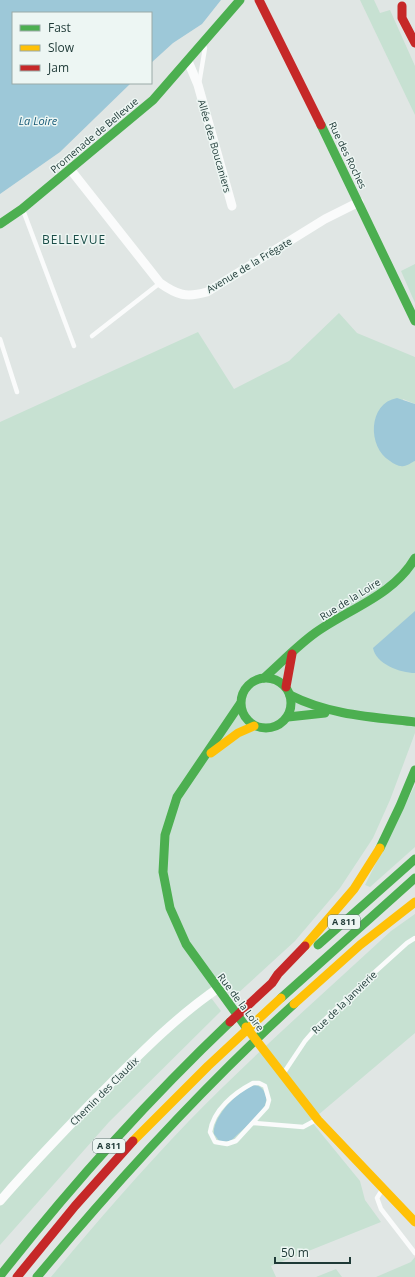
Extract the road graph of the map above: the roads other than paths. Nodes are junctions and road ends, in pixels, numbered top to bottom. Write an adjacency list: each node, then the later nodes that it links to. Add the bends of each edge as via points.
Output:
1 (240, 0): 5 (main road, Promenade de Bellevue)
2 (259, 0): 10 (main road, Rue des Roches)
3 (400, 3): 4 (main road); 6 (main road, via 402,18)
4 (415, 30)
5 (203, 43): 7 (main road, Promenade de Bellevue); 8 (lane, Allée des Boucaniers, via 205,46)
6 (415, 43)
7 (188, 61): 8 (street, Allée des Boucaniers); 9 (main road, Promenade de Bellevue, via 153,100)
8 (198, 85): 11 (street, Allée des Boucaniers)
9 (70, 169): 12 (main road, Promenade de Bellevue); 14 (street, Avenue de la Frégate)
10 (359, 202): 14 (street, Avenue de la Frégate, via 325,219 207,292 193,296 175,293); 15 (main road, Rue des Roches)
11 (232, 206)
12 (22, 209): 13 (main road, Promenade de Bellevue); 18 (lane)
13 (0, 224)
14 (160, 283): 16 (lane)
15 (415, 321)
16 (92, 336)
17 (0, 339): 19 (lane)
18 (74, 346)
19 (17, 392)
20 (415, 558): 21 (main road, Rue de la Loire, via 389,587 315,633)
21 (295, 652): 22 (main road, Rue de la Loire); 23 (main road, via 286,680)
22 (264, 678): 23 (main road, via 276,680); 24 (main road, via 256,680 246,688)
23 (288, 691): 25 (main road, via 310,704); 26 (main road, via 291,709)
24 (240, 704): 28 (main road, via 246,719); 29 (main road, Rue de la Loire)
25 (337, 712): 26 (main road); 27 (main road)
26 (288, 717): 28 (main road, via 276,727 265,729)
27 (415, 722)
28 (254, 726): 29 (main road, Rue de la Loire, via 238,733)
29 (205, 757): 36 (main road, Rue de la Loire, via 186,780 177,797 166,831 162,868 167,900 178,930)
30 (415, 770): 35 (main road, via 393,824 365,872 343,903)
31 (415, 859): 35 (main road, A 811, via 282,979)
32 (415, 878): 45 (main road, A 811, via 294,985 178,1094 70,1212)
33 (415, 902): 46 (main road, via 347,956 243,1051 141,1157)
34 (415, 938): 37 (lane, Rue de la Janvierie, via 391,957 318,1026 305,1040)
35 (272, 983): 44 (main road, A 811, via 226,1025 117,1137)
36 (217, 988): 37 (main road, Rue de la Loire); 41 (street, Chemin des Claudix, via 189,1008 120,1074 61,1134)
37 (282, 1075): 38 (main road, Rue de la Loire)
38 (318, 1120): 39 (lane, via 303,1127); 40 (main road, Rue de la Loire)
39 (254, 1123): 39 (lane, via 267,1107 269,1100 265,1086 259,1083 253,1083 229,1099 214,1116 211,1137 221,1144 232,1143)
40 (383, 1188): 42 (main road, Rue de la Loire); 43 (lane, via 377,1198 381,1209)
41 (0, 1202)
42 (415, 1222)
43 (415, 1253)
44 (0, 1276)
45 (17, 1277)
46 (37, 1277)

